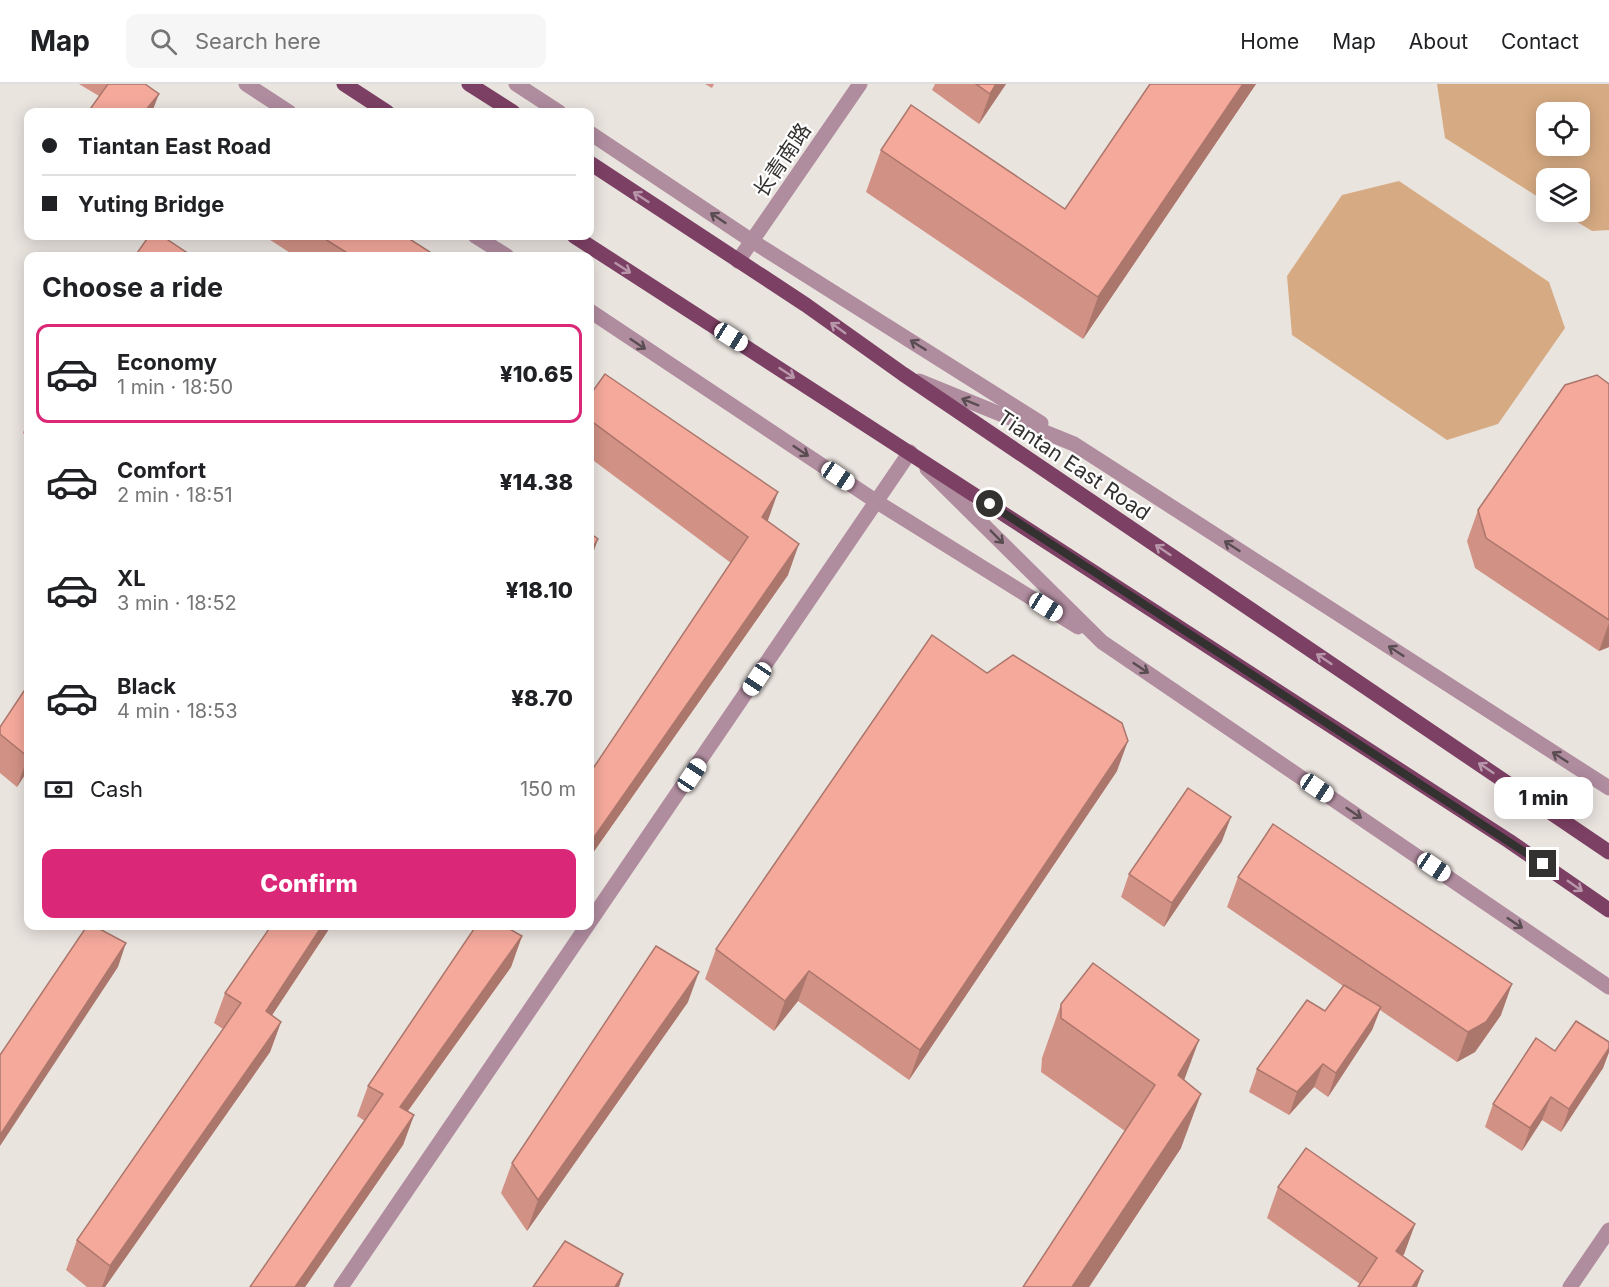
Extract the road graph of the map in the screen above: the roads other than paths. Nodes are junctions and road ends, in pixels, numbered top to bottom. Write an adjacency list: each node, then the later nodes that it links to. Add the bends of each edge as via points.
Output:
1 (246, 84): 6 (street)
2 (344, 84): 7 (main road)
3 (469, 84): 8 (main road)
4 (516, 84): 9 (street)
5 (860, 84): 14 (street, 长青南路)
6 (283, 108)
7 (381, 108)
8 (507, 108)
9 (553, 108)
10 (594, 135): 14 (street, one-way to 10)
11 (594, 166): 16 (main road, Tiantan East Road, one-way to 11)
12 (481, 240): 15 (street)
13 (580, 240): 20 (main road, one-way to 20)
14 (752, 241): 16 (street, 长青南路); 19 (street, one-way to 14)
15 (501, 252)
16 (738, 261): 18 (main road, Tiantan East Road, one-way to 16)
17 (594, 314): 21 (street, one-way to 21)
18 (903, 374): 19 (street, one-way to 18); 24 (main road, Tiantan East Road, one-way to 18)
19 (1074, 444): 23 (street, one-way to 19)
20 (910, 452): 21 (street); 22 (street, one-way to 22); 25 (main road, one-way to 25)
21 (877, 502): 22 (street); 26 (street)
22 (1102, 642): 28 (street, one-way to 28)
23 (1609, 788)
24 (1609, 852)
25 (1609, 910)
26 (594, 916)
27 (585, 930): 30 (street)
28 (1609, 987)
29 (1609, 1230): 31 (street)
30 (341, 1287)
31 (1570, 1287)

